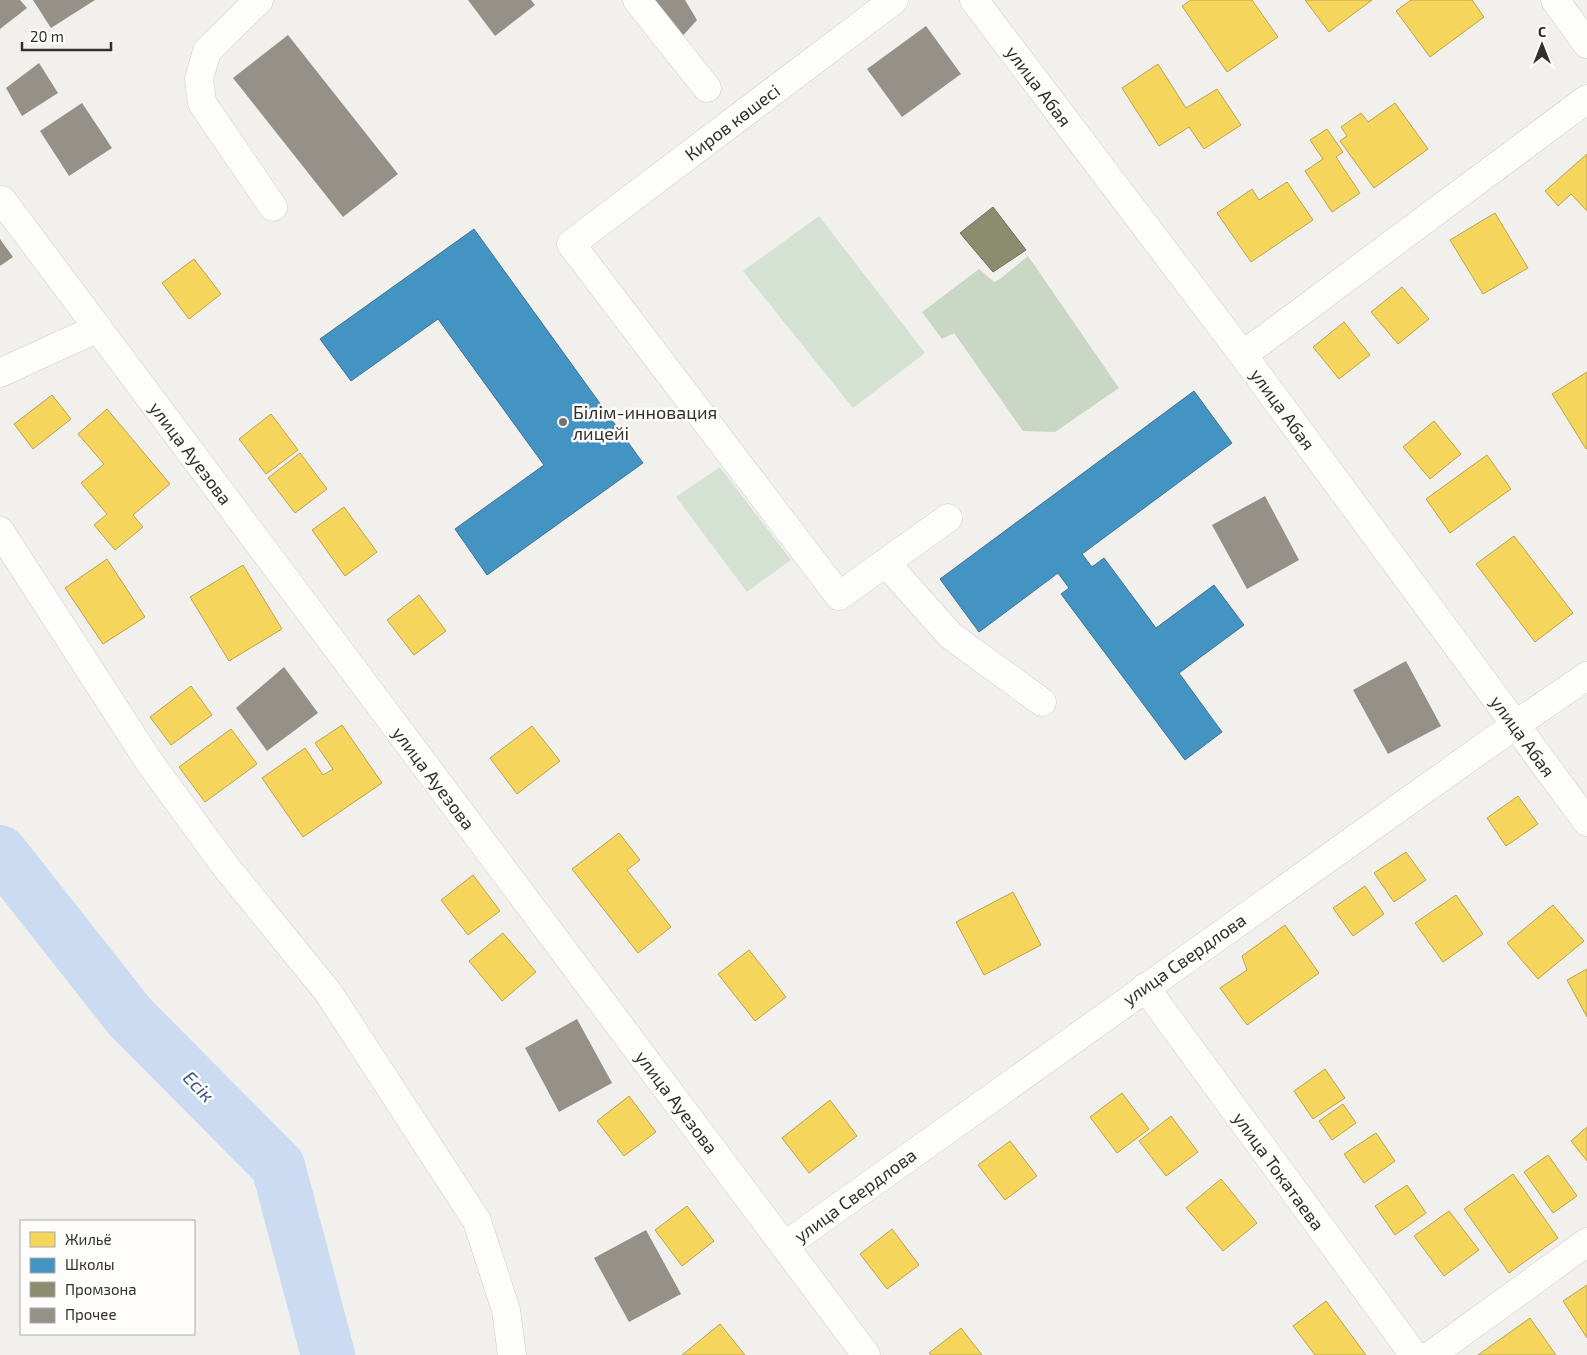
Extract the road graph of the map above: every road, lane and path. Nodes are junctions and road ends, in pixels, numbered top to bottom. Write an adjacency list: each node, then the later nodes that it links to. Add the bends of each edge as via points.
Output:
1 (260, 0): 10 (street, via 207,51 199,79 202,103)
2 (637, 0): 7 (street)
3 (894, 0): 16 (street, Киров көшесі, via 571,244 839,596)
4 (974, 0): 12 (street, улица Абая)
5 (1555, 0): 6 (street)
6 (1587, 44)
7 (706, 88)
8 (1587, 99): 12 (street)
9 (2, 200): 11 (street, улица Ауезова)
10 (273, 207)
11 (98, 328): 13 (street); 23 (street, улица Ауезова)
12 (1242, 355): 19 (street, улица Абая)
13 (0, 374)
14 (948, 518): 16 (street)
15 (0, 531): 24 (street, via 150,763 226,867 328,992 477,1221 506,1310)
16 (886, 563): 18 (street, via 950,636)
17 (1587, 676): 19 (street, улица Свердлова)
18 (1042, 702)
19 (1515, 725): 20 (street, улица Абая); 21 (street, улица Свердлова)
20 (1587, 822)
21 (1145, 987): 23 (street, улица Свердлова); 26 (street, улица Токатаева)
22 (1587, 1242): 27 (street)
23 (784, 1246): 25 (street, улица Ауезова)
24 (512, 1355)
25 (866, 1355)
26 (1414, 1355)
27 (1431, 1355)

